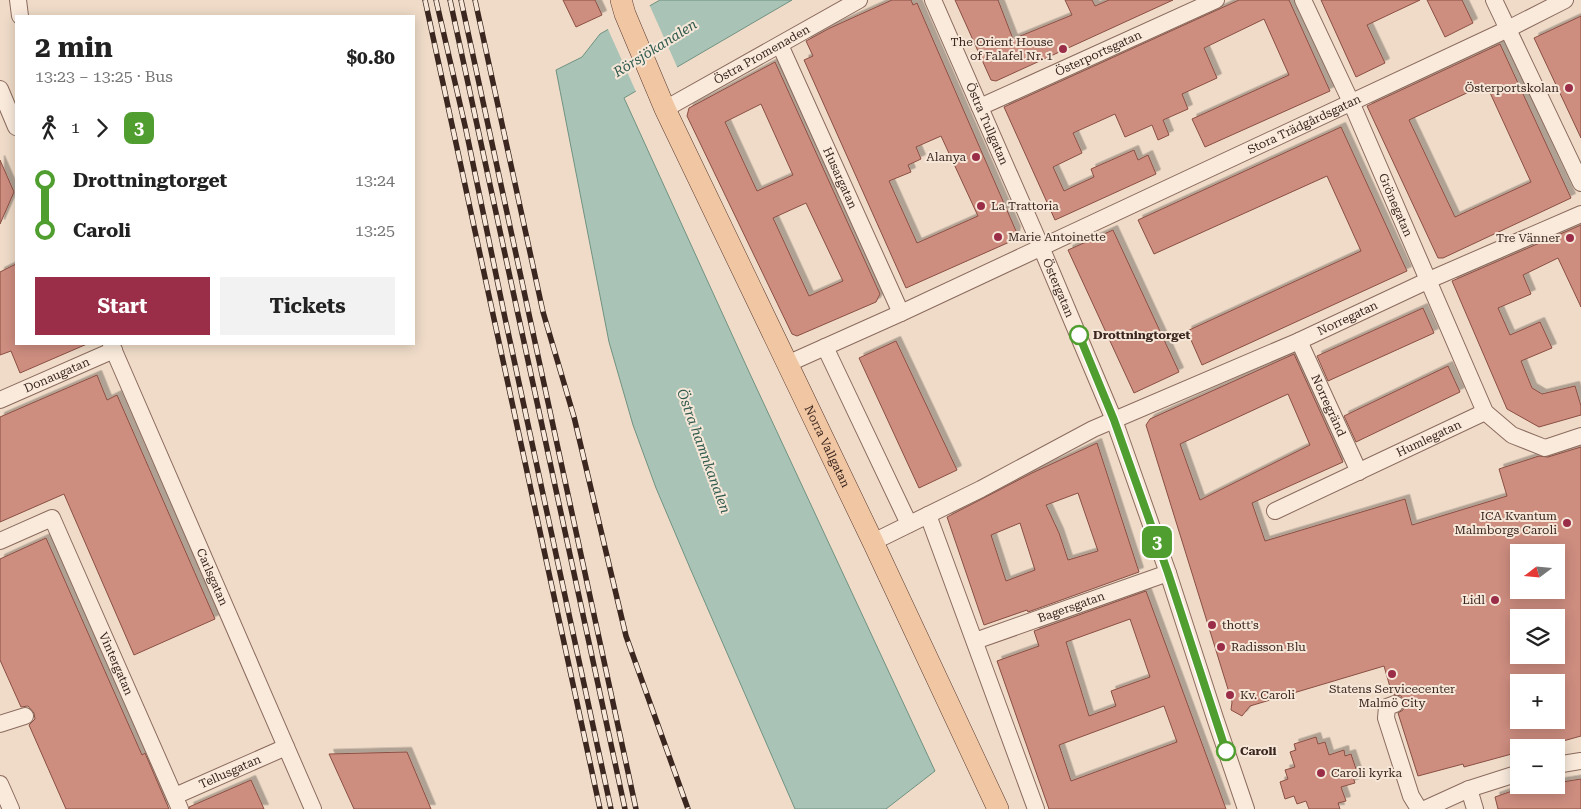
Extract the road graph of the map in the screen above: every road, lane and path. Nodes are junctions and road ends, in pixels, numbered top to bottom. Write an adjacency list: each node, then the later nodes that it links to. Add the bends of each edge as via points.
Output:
1 (18, 0): 9 (street)
2 (859, 0): 11 (street, Östra Promenaden)
3 (933, 0): 15 (street, Östra Tullgatan)
4 (1216, 0): 15 (street, Österportsgatan)
5 (1303, 0): 13 (street, Grönegatan)
6 (1494, 0): 10 (street)
7 (1565, 0): 10 (street, Stora Trädgårdsgatan)
8 (621, 5): 16 (main road, Norra Vallgatan)
9 (20, 15)
10 (1508, 28): 13 (street, Stora Trädgårdsgatan); 19 (street)
11 (780, 45): 16 (street, Östra Promenaden); 23 (street, Husargatan)
12 (0, 89): 14 (street)
13 (1351, 102): 21 (street, Stora Trädgårdsgatan); 22 (street, Grönegatan)
14 (6, 107): 17 (street); 18 (street)
15 (980, 107): 21 (street, Östra Tullgatan)
16 (665, 109): 27 (main road, Norra Vallgatan)
17 (15, 126)
18 (15, 133)
19 (1581, 183)
20 (1581, 214): 22 (street, Norregatan)
21 (1041, 247): 23 (street); 30 (street, Östergatan)
22 (1429, 280): 24 (street, Norregatan); 29 (street, Grönegatan)
23 (901, 313): 26 (street)
24 (1299, 341): 30 (street, Norregatan); 32 (street, Norregränd)
25 (112, 347): 28 (street, Donaugatan); 43 (street, Carlsgatan)
26 (825, 347): 27 (street); 35 (street)
27 (788, 364): 37 (main road, Norra Vallgatan)
28 (1, 396)
29 (1485, 412): 31 (street, via 1512,436 1545,448); 32 (street, Humlegatan)
30 (1114, 420): 34 (street); 38 (street, Östergatan)
31 (1581, 436)
32 (1359, 472): 33 (street, Humlegatan)
33 (1275, 511)
34 (928, 515): 35 (street); 39 (street)
35 (909, 524): 37 (street)
36 (0, 541): 49 (street, Vintergatan, via 52,518)
37 (873, 542): 52 (main road, Norra Vallgatan)
38 (1168, 573): 39 (street, Bagersgatan); 54 (street, Östergatan)
39 (975, 641): 53 (street)
40 (1395, 704): 55 (street, via 1387,707 1386,718)
41 (25, 716): 42 (street)
42 (0, 724)
43 (286, 747): 49 (street, Tellusgatan); 51 (street, Carlsgatan)
44 (1581, 761): 45 (street)
45 (1565, 764)
46 (1510, 776): 48 (street)
47 (0, 784): 50 (street)
48 (1469, 789): 56 (street); 57 (street)
49 (177, 803)
50 (11, 809)
51 (313, 809)
52 (998, 809)
53 (1036, 809)
54 (1246, 809)
55 (1419, 809)
56 (1425, 809)
57 (1475, 809)

